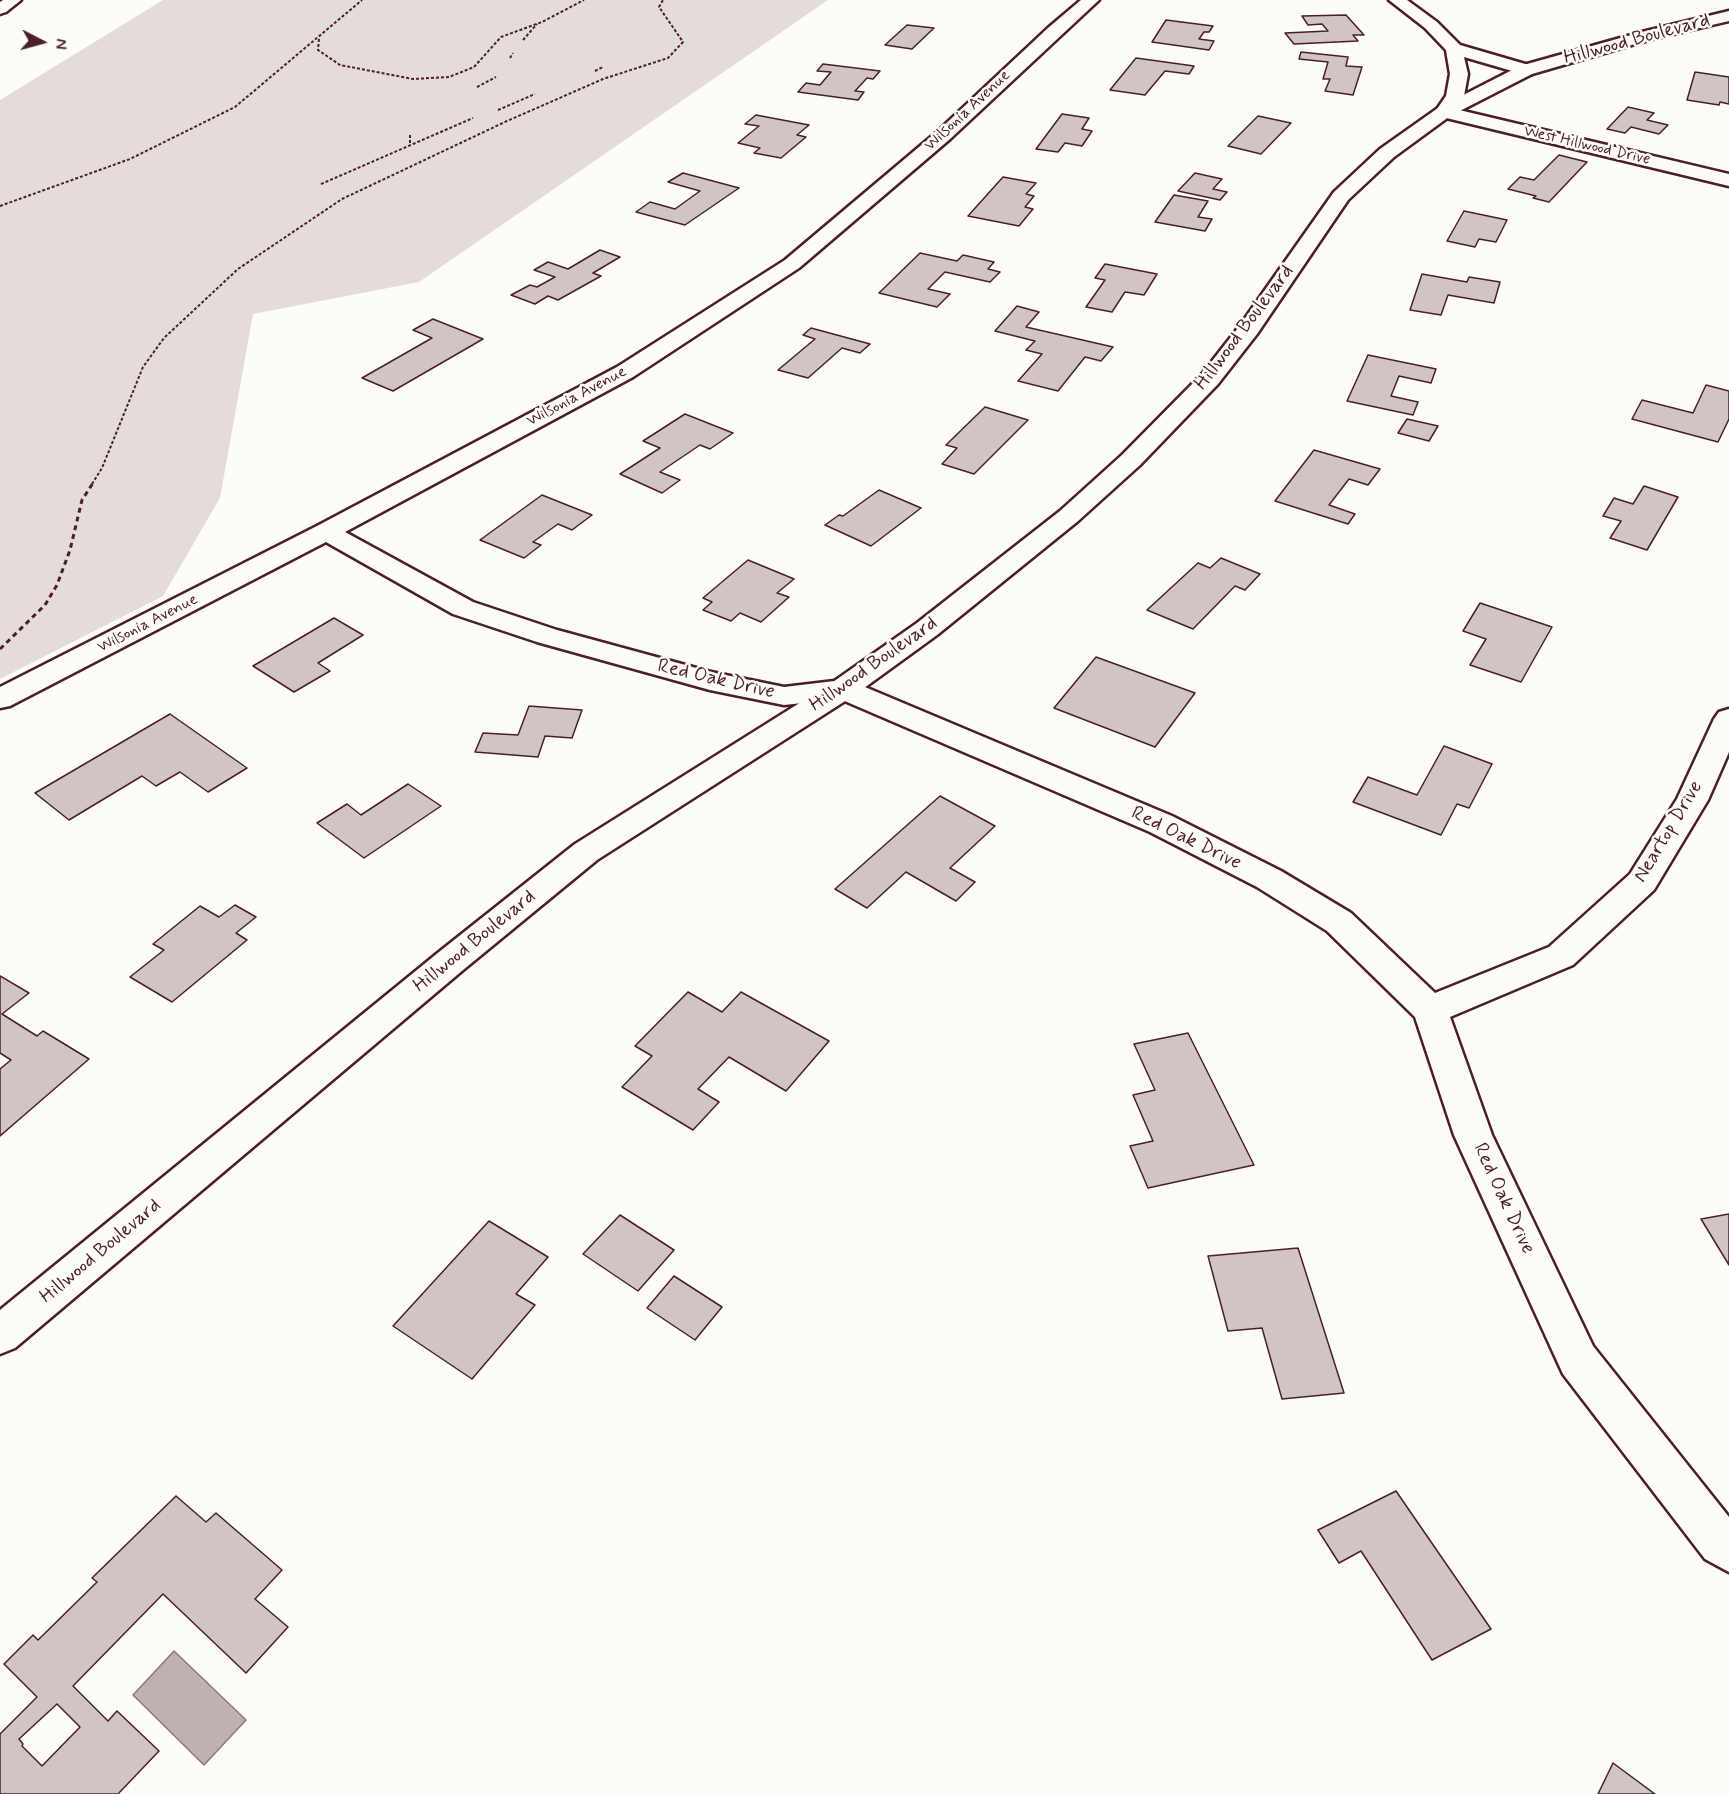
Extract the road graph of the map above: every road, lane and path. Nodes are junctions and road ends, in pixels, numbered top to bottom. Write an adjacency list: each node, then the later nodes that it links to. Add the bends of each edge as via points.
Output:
1 (13, 0): 7 (street)
2 (362, 0): 10 (path)
3 (584, 0): 9 (path)
4 (663, 0): 30 (path, via 659,8 683,42 668,58 603,79 342,199 238,268 164,338 144,367 102,468 82,500 57,585 45,605)
5 (1091, 0): 29 (street, Wilsonia Avenue, via 944,135 792,264 625,372)
6 (1397, 0): 12 (street, via 1431,25)
7 (0, 9)
8 (1729, 16): 16 (street, Hillwood Boulevard)
9 (537, 24): 10 (path, via 501,37 483,59 466,71 435,78 413,79 340,65 318,50); 11 (path)
10 (319, 38): 28 (path, via 235,107 130,159)
11 (523, 40)
12 (1454, 49): 16 (street); 22 (street, via 1459,74 1455,96)
13 (513, 53): 14 (path)
14 (510, 58)
15 (603, 67): 17 (path)
16 (1526, 70): 22 (street, Hillwood Boulevard)
17 (595, 71)
18 (496, 77): 19 (path)
19 (477, 87)
20 (535, 94): 21 (path)
21 (498, 110)
22 (1444, 112): 26 (street, West Hillwood Drive); 31 (street, Hillwood Boulevard, via 1387,153 1341,196 1210,379 1131,460 966,599)
23 (473, 118): 25 (path)
24 (410, 135): 25 (path)
25 (410, 145): 27 (path)
26 (1729, 180)
27 (321, 184)
28 (0, 206)
29 (326, 532): 31 (street, Red Oak Drive, via 463,608 547,636 710,681 784,696); 32 (street, Wilsonia Avenue)
30 (0, 649)
31 (843, 689): 34 (street, Red Oak Drive, via 1161,824 1269,879 1340,922); 35 (street, Hillwood Boulevard, via 586,852)
32 (0, 699)
33 (1729, 719): 34 (street, Neartop Drive, via 1692,800 1642,882 1561,956)
34 (1430, 1010): 36 (street, Red Oak Drive, via 1473,1135 1578,1360)
35 (0, 1335)
36 (1729, 1549)

